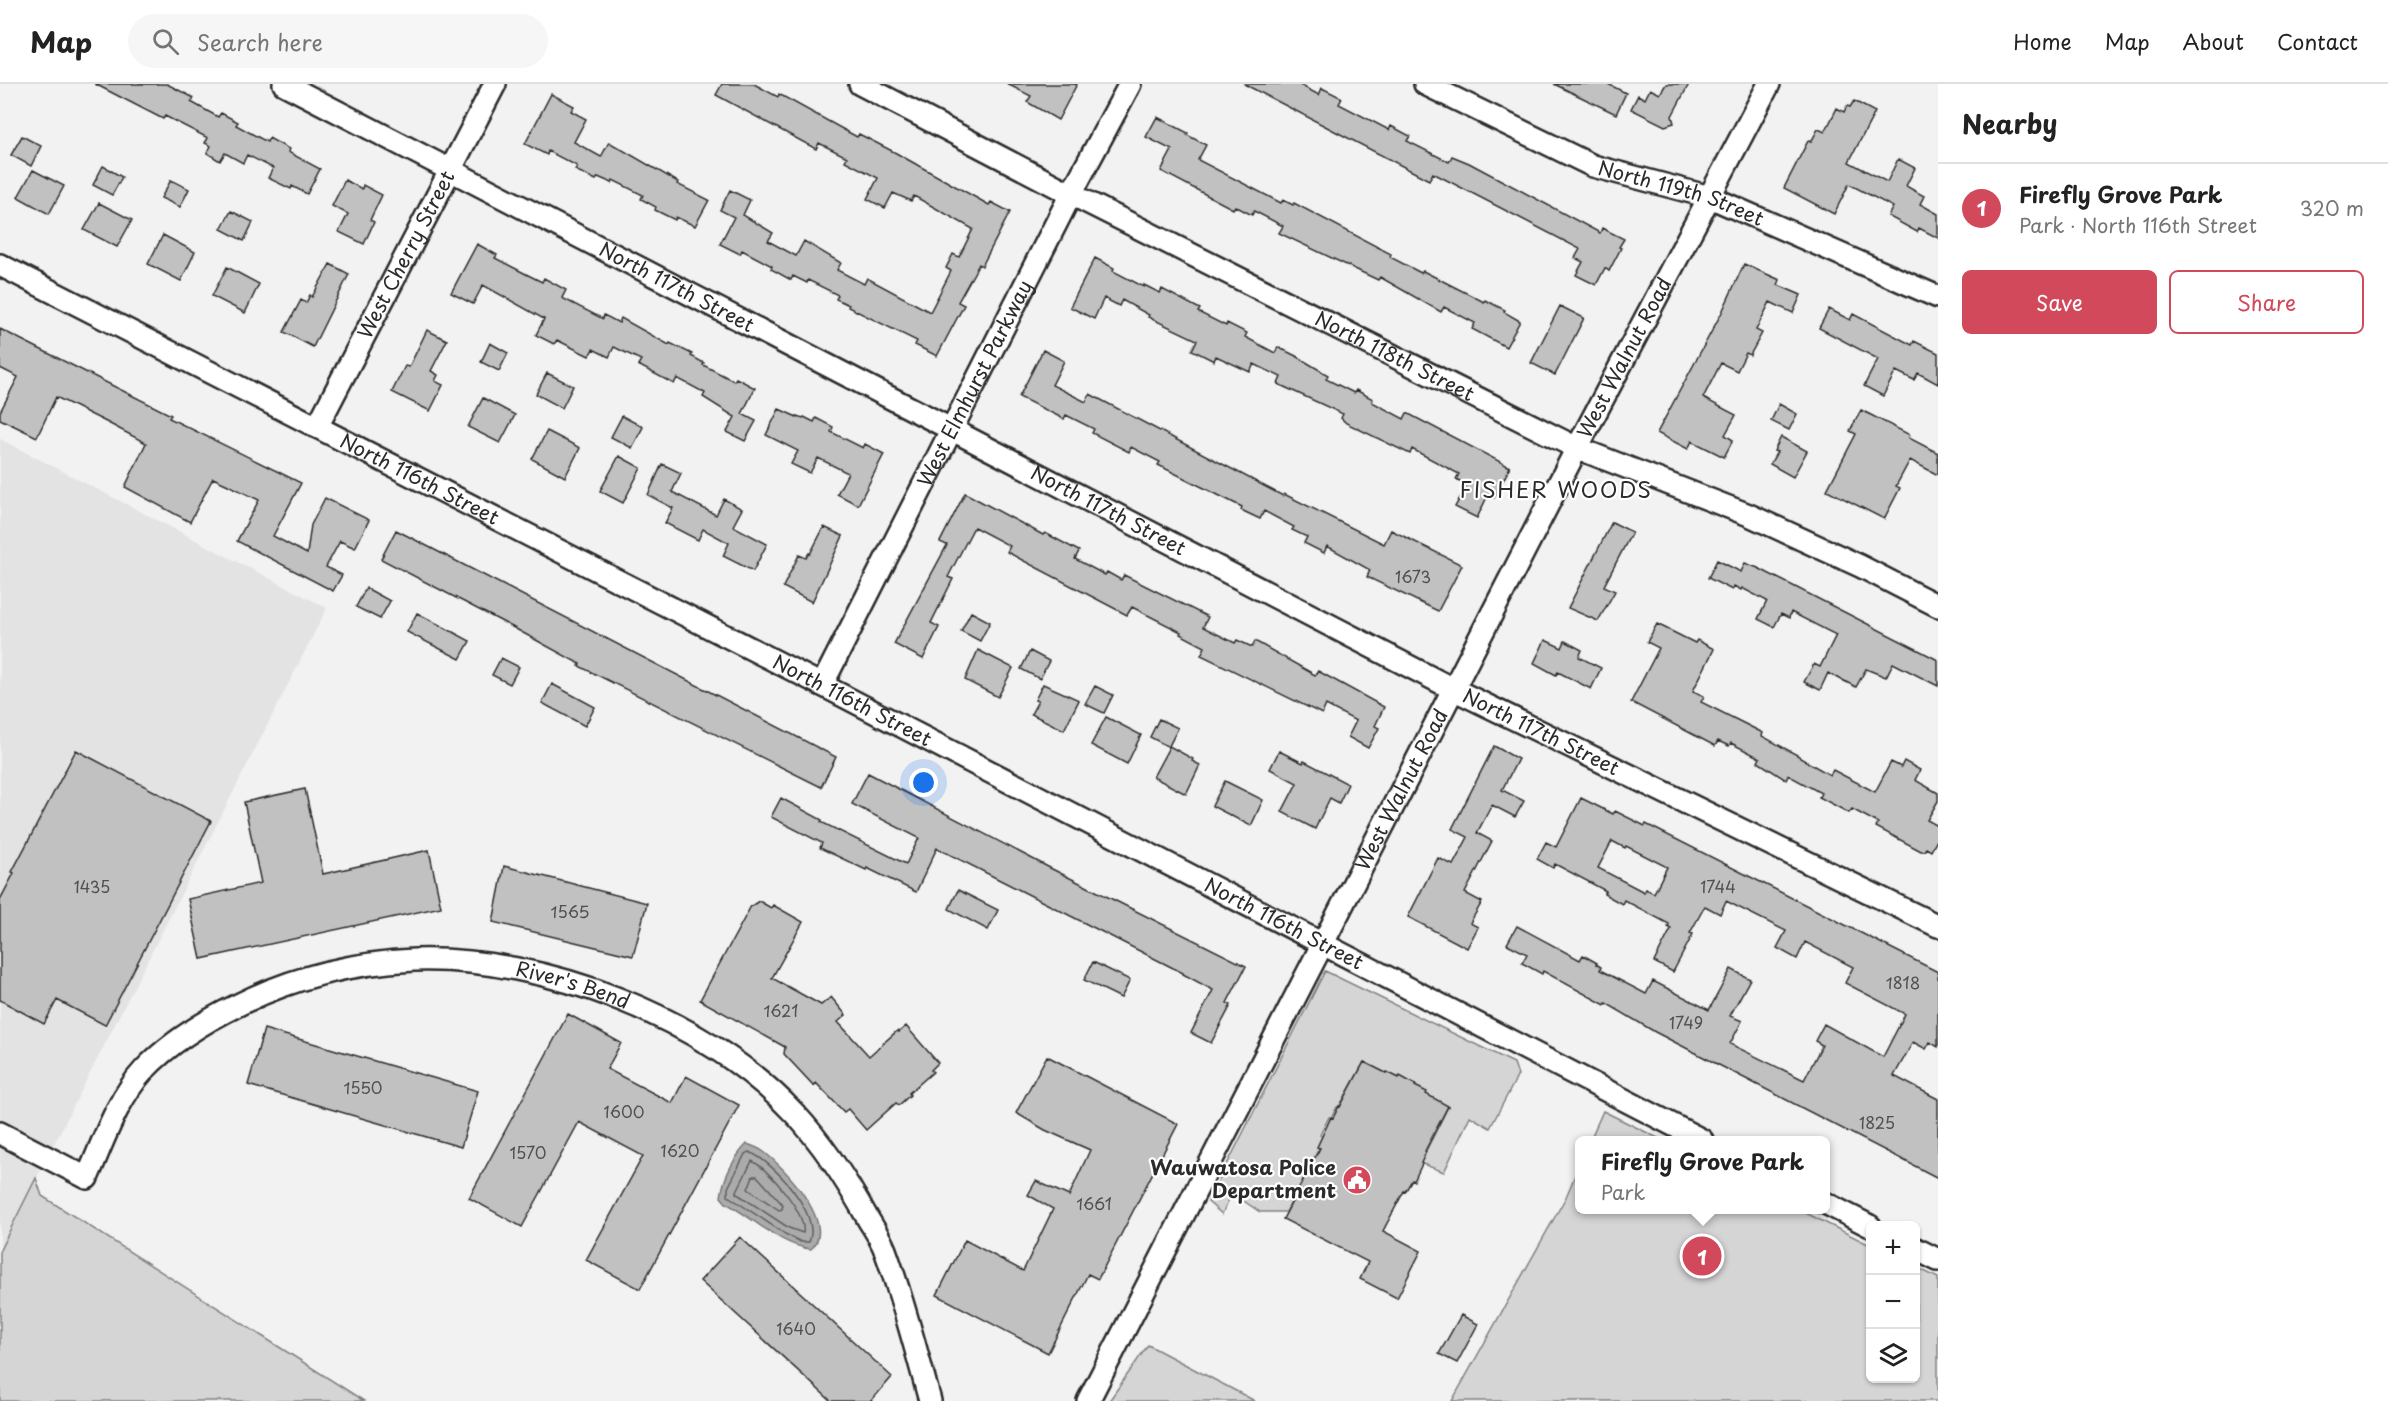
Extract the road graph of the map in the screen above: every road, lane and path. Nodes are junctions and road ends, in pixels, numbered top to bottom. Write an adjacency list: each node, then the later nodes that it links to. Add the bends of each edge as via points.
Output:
1 (284, 84): 7 (street, North 117th Street)
2 (495, 84): 7 (street, West Cherry Street)
3 (860, 84): 8 (street, North 118th Street)
4 (1130, 84): 8 (street, West Elmhurst Parkway)
5 (1425, 84): 9 (street, North 119th Street, via 1593,166)
6 (1769, 84): 9 (street, West Walnut Road)
7 (451, 169): 12 (street, West Cherry Street); 13 (street, North 117th Street)
8 (1071, 194): 13 (street, West Elmhurst Parkway); 14 (street, North 118th Street)
9 (1710, 197): 11 (street, North 119th Street); 14 (street, West Walnut Road)
10 (0, 265): 12 (street, North 116th Street)
11 (1938, 297)
12 (317, 427): 16 (street, North 116th Street)
13 (952, 429): 16 (street, West Elmhurst Parkway); 17 (street, North 117th Street)
14 (1577, 448): 15 (street, North 118th Street, via 1749,515); 17 (street, West Walnut Road)
15 (1938, 606)
16 (822, 685): 19 (street, North 116th Street)
17 (1453, 689): 18 (street, North 117th Street); 19 (street, West Walnut Road)
18 (1938, 926)
19 (1322, 944): 21 (street, North 116th Street); 27 (street, West Walnut Road)
20 (0, 1133): 26 (street, River's Bend, via 87,1178 118,1109 142,1072 184,1035 212,1017 292,981 413,960 484,964 556,979 603,994 680,1028 753,1076 794,1112 826,1150 884,1247)
21 (1694, 1136)
22 (1830, 1206): 23 (street)
23 (1866, 1224)
24 (1920, 1251): 25 (street)
25 (1938, 1260)
26 (930, 1401)
27 (1088, 1401)

